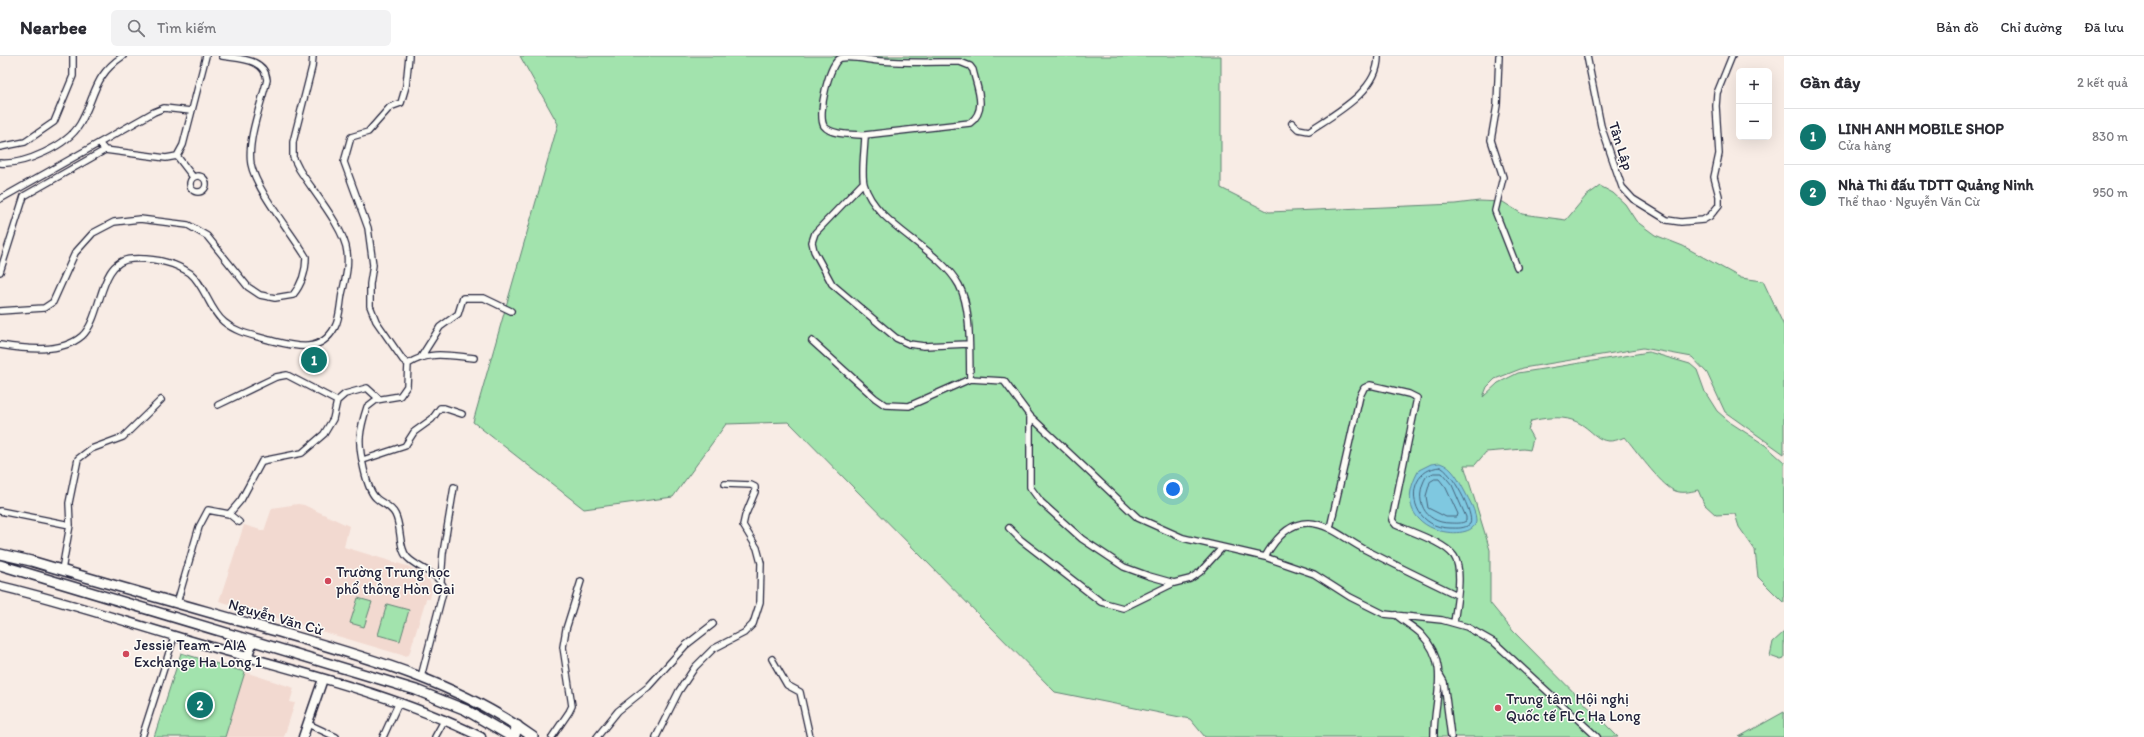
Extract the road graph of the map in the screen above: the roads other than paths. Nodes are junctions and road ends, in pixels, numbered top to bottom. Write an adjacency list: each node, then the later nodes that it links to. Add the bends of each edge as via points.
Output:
1 (73, 56): 16 (street, via 73,76 54,122 25,142)
2 (123, 56): 19 (street, via 111,64 100,77 79,125 61,142 31,159 11,164)
3 (206, 56): 12 (street)
4 (222, 56): 27 (street, via 255,62 263,66 266,73 267,80 252,145 252,164 258,184 306,257 306,269 293,295 275,298 260,295 248,287 207,236 188,225 140,219 114,222 93,233 75,253 52,302 44,308)
5 (313, 56): 30 (street, via 293,142 293,157 344,237 347,251 348,266 336,326 327,339 312,347 297,347 235,330 223,321 192,275 178,266 155,259 130,259 119,264 108,274 91,324 82,336 67,344 53,347 29,348)
6 (409, 56): 34 (street, via 406,86 401,103 390,107 368,132 351,137 344,162 368,228 373,265 370,306 376,321)
7 (854, 56): 14 (street, via 842,58 834,64 821,107 821,117 825,126 832,131); 14 (street, via 881,61 965,64 973,70 981,105 980,112 970,123)
8 (1378, 56): 13 (street, via 1375,71 1364,90 1354,100 1309,130 1298,129)
9 (1498, 56): 25 (street, via 1497,105 1491,140 1503,177 1495,211)
10 (1587, 56): 11 (street, Tân Lập, via 1601,126 1622,187 1633,200 1667,220 1681,222 1703,220 1719,205 1714,178 1719,154 1717,93)
11 (1732, 56)
12 (192, 111): 15 (street, via 164,108); 18 (street)
13 (1292, 123)
14 (865, 135): 21 (street)
15 (100, 143): 17 (street); 22 (street)
16 (0, 147)
17 (105, 150): 18 (street, via 166,158); 23 (street)
18 (177, 156): 20 (street)
19 (0, 163)
20 (194, 177)
21 (863, 183): 31 (street, via 869,196 883,214 940,261 956,280 965,302); 31 (street, via 815,233 812,242 814,251 832,284 896,338 924,346)
22 (19, 188): 23 (street); 24 (street)
23 (24, 196): 26 (street)
24 (0, 199)
25 (1517, 267)
26 (0, 272)
27 (0, 311)
28 (511, 311): 32 (street, via 484,298 463,298 458,314 440,327)
29 (812, 341): 35 (street, via 885,405 909,406)
30 (0, 344)
31 (968, 344): 35 (street)
32 (421, 357): 33 (street, via 438,355); 34 (street)
33 (474, 358)
34 (408, 364): 36 (street, via 407,386 400,396)
35 (970, 379): 41 (street, via 1004,381)
36 (379, 399): 38 (street, via 367,388 345,394); 42 (street, via 367,407 362,421 360,438)
37 (161, 400): 48 (street, via 123,437 91,449 78,459 69,504)
38 (337, 401): 39 (street, via 286,375 276,377); 46 (street, via 332,419 318,441 302,453 262,461 241,500)
39 (218, 405)
40 (462, 414): 42 (street, via 440,408 432,419 414,432 405,446)
41 (1030, 416): 51 (street, via 1138,518 1183,538); 58 (street, via 1030,487 1041,502 1082,539 1124,566)
42 (363, 460): 56 (street, via 366,478 375,498 389,506 395,514 407,557)
43 (725, 484): 86 (street, via 755,487 743,525 760,554 760,602 749,629 713,648 695,667 679,691)
44 (454, 487): 56 (street)
45 (0, 511): 48 (street)
46 (229, 514): 47 (street); 61 (street, via 208,510 199,527)
47 (239, 522)
48 (70, 525): 55 (street)
49 (1009, 528): 58 (street, via 1101,602 1123,608)
50 (1330, 528): 53 (street, via 1309,523 1295,525 1273,543); 60 (street, via 1362,548); 60 (street, via 1362,392 1370,385 1417,398 1392,520 1396,526 1436,543 1453,555 1458,565)
51 (1221, 548): 53 (street); 58 (street, via 1200,572 1190,579)
52 (0, 554): 55 (main road, Nguyễn Văn Cừ)
53 (1265, 557): 62 (street, via 1314,574 1350,597 1384,614)
54 (0, 565): 66 (main road, Nguyễn Văn Cừ)
55 (62, 570): 61 (main road, Nguyễn Văn Cừ)
56 (441, 581): 70 (street, via 444,595)
57 (581, 581): 84 (street, via 564,640 572,706)
58 (1174, 583)
59 (0, 586): 65 (street, via 49,597)
60 (1457, 596): 63 (street)
61 (177, 603): 70 (main road, Nguyễn Văn Cừ, via 326,646)
62 (1396, 615): 63 (street); 69 (street, via 1421,634 1438,658)
63 (1454, 623): 90 (street, via 1467,627 1495,643)
64 (713, 624): 85 (street, via 686,645 652,684 618,711)
65 (174, 636): 67 (street); 76 (street)
66 (253, 641): 67 (street); 82 (main road, Nguyễn Văn Cừ, via 416,690 466,710)
67 (247, 658): 71 (street)
68 (772, 659): 87 (street, via 787,685 800,692)
69 (1439, 674): 88 (street); 89 (street, via 1444,682)
70 (421, 677): 75 (main road, Nguyễn Văn Cừ, via 466,696)
71 (323, 679): 72 (street); 74 (street)
72 (399, 702): 73 (street); 79 (street)
73 (444, 719): 80 (street); 81 (street)
74 (308, 724): 77 (street); 78 (street)
75 (517, 726): 82 (highway); 83 (main road, Nguyễn Văn Cừ)
76 (142, 737)
77 (303, 737)
78 (336, 737)
79 (383, 737)
80 (435, 737)
81 (481, 737)
82 (513, 737)
83 (533, 737)
84 (552, 737)
85 (597, 737)
86 (656, 737)
87 (810, 737)
88 (1434, 737)
89 (1451, 737)
90 (1598, 737)

